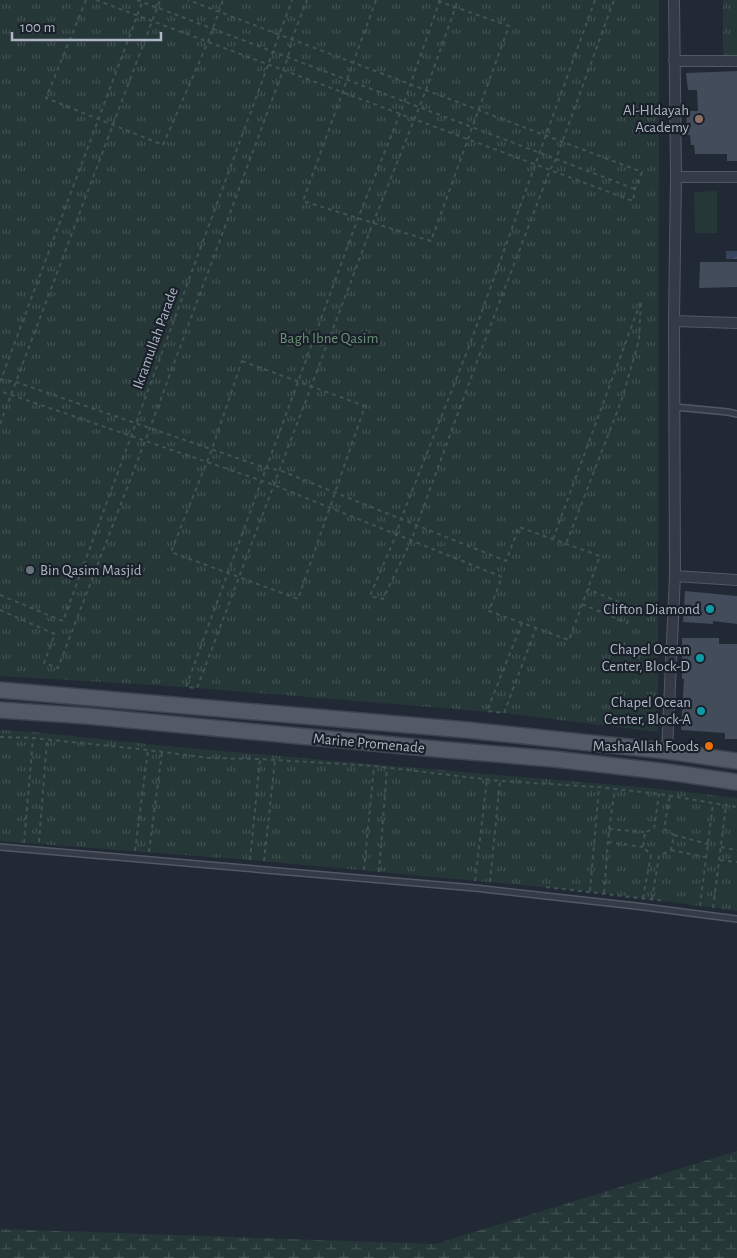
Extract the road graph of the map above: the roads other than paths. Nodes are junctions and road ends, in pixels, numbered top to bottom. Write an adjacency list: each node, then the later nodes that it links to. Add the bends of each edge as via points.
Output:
1 (674, 0): 3 (street)
2 (737, 60): 3 (street)
3 (674, 61): 4 (street)
4 (676, 177): 5 (street); 6 (street)
5 (737, 177)
6 (674, 321): 7 (street); 8 (street)
7 (737, 323)
8 (675, 407): 9 (lane); 10 (street)
9 (737, 414)
10 (675, 576): 11 (street); 18 (street)
11 (737, 580)
12 (0, 690): 13 (main road, Marine Promenade)
13 (36, 692): 14 (main road, Marine Promenade); 16 (main road, via 39,706)
14 (90, 696): 17 (main road, via 82,705); 18 (main road, Marine Promenade)
15 (0, 710): 16 (main road, Marine Promenade)
16 (32, 713): 17 (main road, Marine Promenade)
17 (87, 716): 20 (main road, Marine Promenade, via 554,759)
18 (667, 751): 19 (main road, Marine Promenade)
19 (737, 761)
20 (737, 782)
21 (0, 847): 22 (lane, via 475,888)
22 (737, 919)

